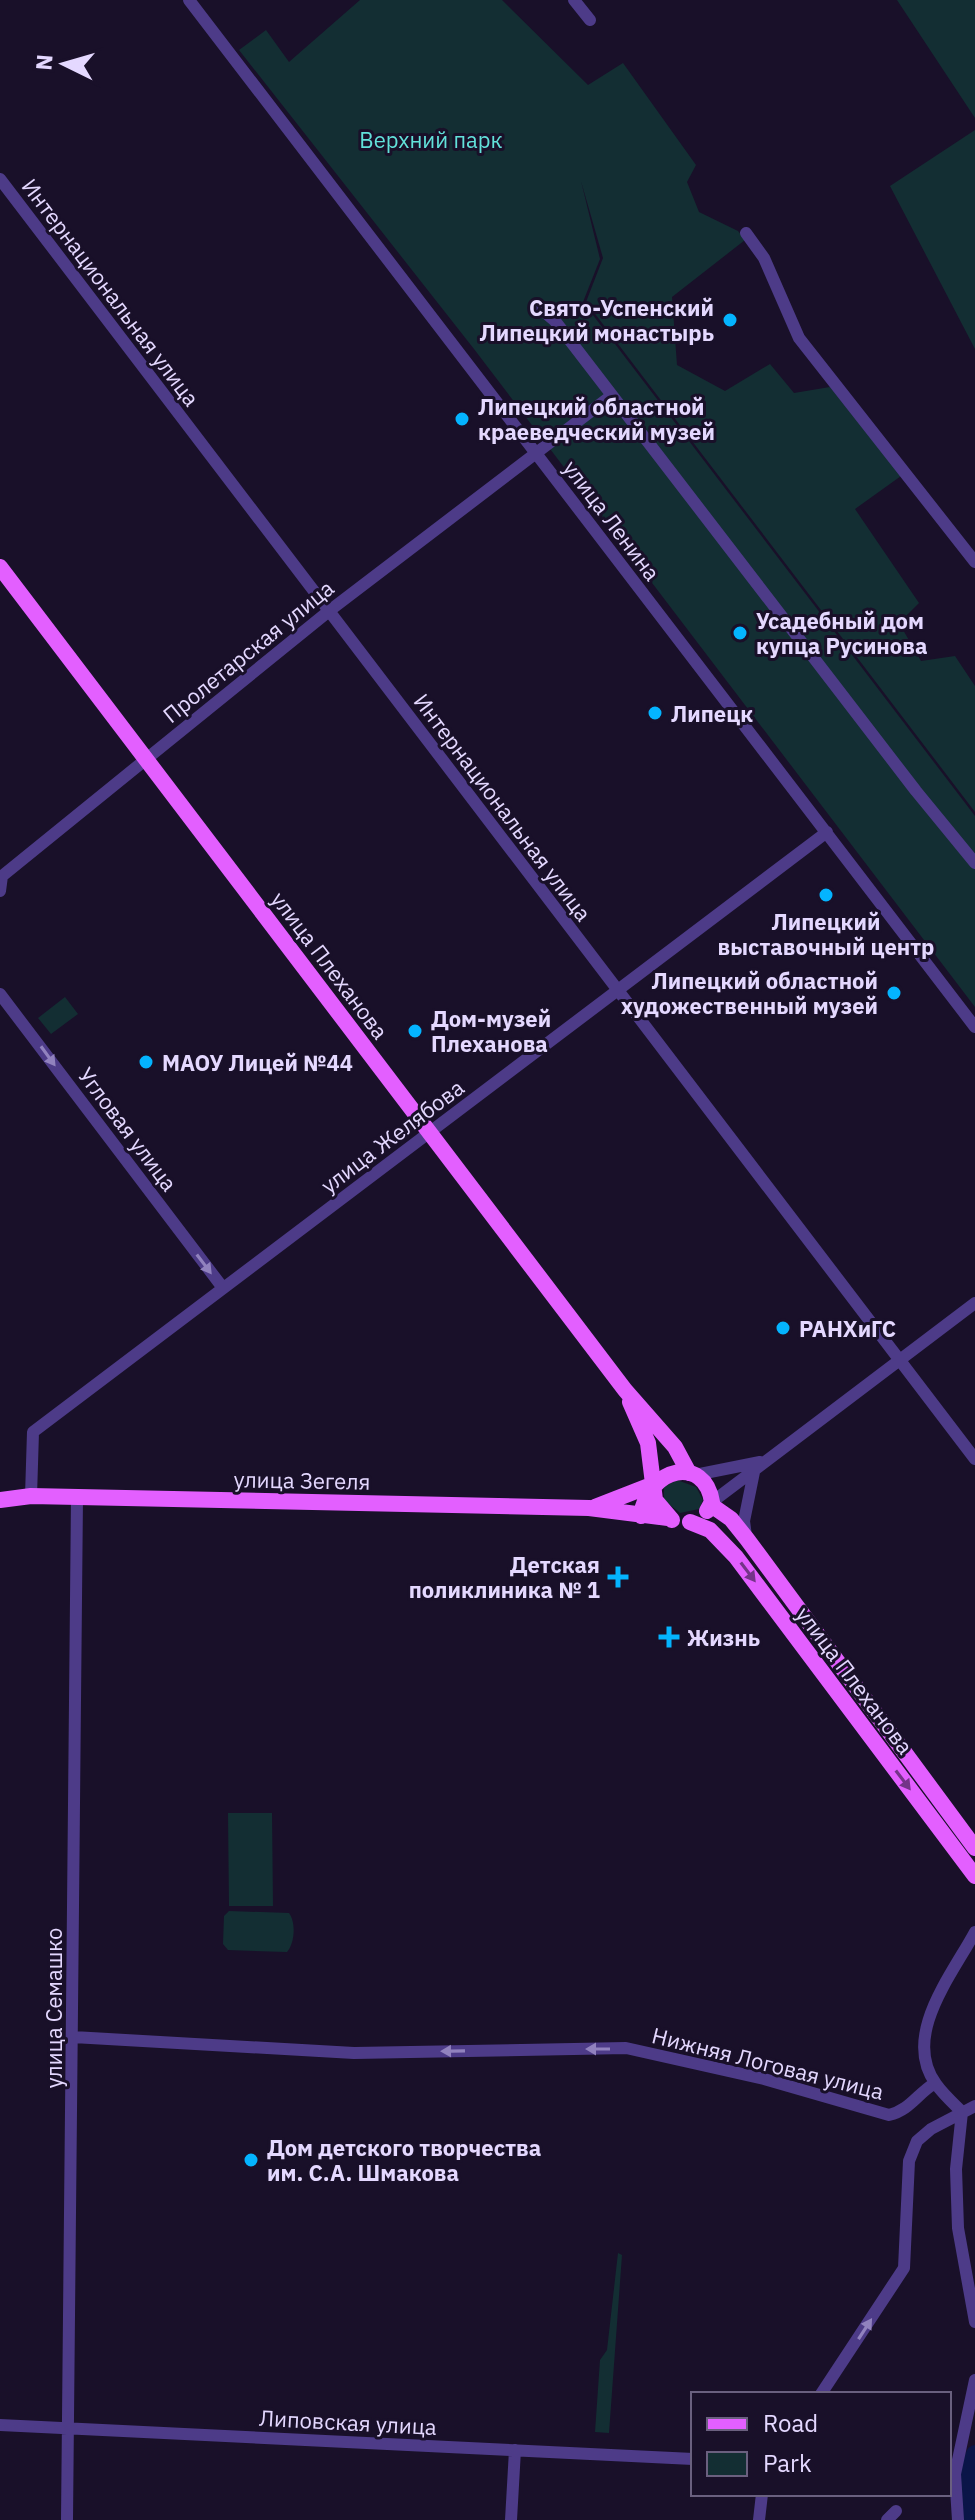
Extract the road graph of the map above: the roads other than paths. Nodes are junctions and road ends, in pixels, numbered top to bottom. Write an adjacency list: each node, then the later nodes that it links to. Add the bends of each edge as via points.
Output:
1 (189, 0): 8 (street, улица Ленина)
2 (574, 0): 3 (street)
3 (590, 20)
4 (0, 179): 11 (street, Интернациональная улица)
5 (746, 233): 9 (street, via 764,258 799,338)
6 (536, 305): 7 (street, via 555,321)
7 (611, 396): 8 (street, Пролетарская улица); 14 (street)
8 (536, 454): 11 (street, Пролетарская улица); 13 (street, улица Ленина)
9 (975, 562)
10 (0, 567): 12 (main road, улица Плеханова)
11 (329, 611): 12 (street, Пролетарская улица); 16 (street, Интернациональная улица)
12 (145, 760): 15 (street, Пролетарская улица, via 2,876); 19 (main road, улица Плеханова)
13 (827, 832): 16 (street, улица Желябова); 18 (street, улица Ленина)
14 (975, 863)
15 (0, 891)
16 (618, 990): 19 (street, улица Желябова); 22 (street, Интернациональная улица)
17 (0, 994): 20 (street, Угловая улица, one-way to 20)
18 (975, 1027)
19 (429, 1132): 20 (street, улица Желябова); 23 (main road, улица Плеханова)
20 (223, 1288): 28 (street, улица Желябова, via 33,1432)
21 (975, 1303): 22 (street)
22 (900, 1360): 24 (street, Интернациональная улица); 25 (street)
23 (625, 1390): 26 (main road, улица Плеханова); 27 (main road, улица Плеханова, via 648,1443)
24 (975, 1459)
25 (757, 1466): 26 (street); 30 (street); 35 (street, via 744,1521)
26 (692, 1474): 27 (main road, via 665,1475); 30 (main road, via 710,1492)
27 (654, 1484): 31 (main road, улица Зегеля); 32 (main road); 33 (main road, via 657,1505)
28 (11, 1496): 29 (main road, улица Зегеля)
29 (77, 1497): 31 (main road, улица Зегеля); 39 (street, улица Семашко)
30 (711, 1503): 34 (main road, via 706,1513); 35 (main road, улица Плеханова)
31 (589, 1508): 32 (main road, улица Зегеля)
32 (641, 1516): 33 (main road, улица Зегеля)
33 (668, 1518): 34 (main road)
34 (690, 1522): 37 (main road, улица Плеханова, one-way to 37, via 710,1530 736,1557)
35 (747, 1539): 36 (main road, улица Плеханова)
36 (975, 1848)
37 (975, 1876)
38 (975, 1932): 40 (street, via 924,2029 924,2059)
39 (73, 2037): 40 (street, Нижняя Логовая улица, one-way to 39, via 905,2111 889,2115 764,2079 626,2048 354,2053); 48 (street, улица Семашко)
40 (935, 2083): 42 (street)
41 (975, 2106): 42 (street)
42 (962, 2112): 43 (street, via 956,2169 958,2228); 46 (street, one-way to 42, via 904,2268 909,2161 917,2141)
43 (974, 2305): 44 (street)
44 (975, 2322)
45 (975, 2380): 55 (street, via 955,2474)
46 (822, 2392)
47 (0, 2425): 48 (street, Липовская улица)
48 (70, 2428): 49 (street, Липовская улица); 52 (street, улица Семашко)
49 (515, 2450): 50 (street, Липовская улица); 53 (street)
50 (691, 2459)
51 (762, 2496): 54 (street)
52 (67, 2520)
53 (511, 2520)
54 (759, 2520)
55 (958, 2520)

